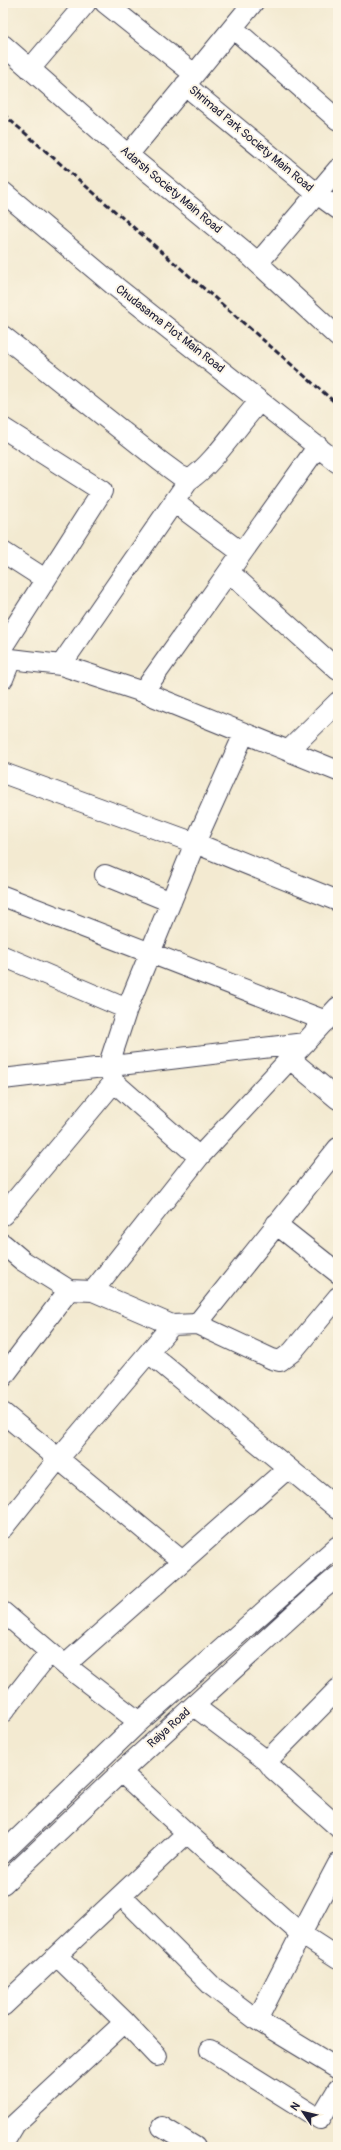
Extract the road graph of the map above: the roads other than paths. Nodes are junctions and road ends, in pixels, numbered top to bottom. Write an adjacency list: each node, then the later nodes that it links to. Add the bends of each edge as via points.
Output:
1 (86, 3): 6 (street)
2 (105, 3): 7 (street, Shrimad Park Society Main Road)
3 (253, 3): 4 (street)
4 (233, 28): 7 (street); 8 (street)
5 (3, 45): 6 (street, Adarsh Society Main Road)
6 (30, 69): 9 (street, Adarsh Society Main Road)
7 (190, 79): 9 (street); 12 (street, Shrimad Park Society Main Road)
8 (338, 120)
9 (128, 155): 14 (street, Adarsh Society Main Road)
10 (338, 169): 12 (street, Shrimad Park Society Main Road)
11 (3, 192): 17 (street, Chudasama Plot Main Road, via 116,287)
12 (316, 194): 13 (street, Shrimad Park Society Main Road); 14 (street, Shrimad Park Society Main Road)
13 (338, 209)
14 (258, 263): 16 (street, Adarsh Society Main Road)
15 (3, 336): 21 (street, via 160,461)
16 (338, 337)
17 (260, 401): 19 (street, Chudasama Plot Main Road); 21 (street, via 201,472)
18 (3, 428): 26 (street, via 102,491)
19 (318, 446): 20 (street, Chudasama Plot Main Road); 24 (street)
20 (338, 463)
21 (189, 480): 22 (street)
22 (174, 502): 24 (street); 28 (street)
23 (3, 552): 26 (street)
24 (242, 553): 25 (street)
25 (229, 572): 29 (street); 31 (street)
26 (45, 579): 27 (street)
27 (6, 654): 28 (street); 30 (street)
28 (61, 666): 31 (street)
29 (338, 670)
30 (3, 679)
31 (143, 692): 33 (street)
32 (338, 702): 34 (street)
33 (244, 734): 34 (street); 37 (street)
34 (288, 751): 35 (street)
35 (338, 771)
36 (3, 773): 37 (street)
37 (195, 843): 40 (street); 41 (street)
38 (105, 875): 41 (street)
39 (3, 896): 42 (street)
40 (338, 901)
41 (171, 902): 42 (street)
42 (150, 953): 44 (street); 45 (street)
43 (3, 956): 44 (street)
44 (127, 1009): 48 (street)
45 (332, 1014): 46 (street)
46 (305, 1043): 47 (street); 48 (street)
47 (290, 1059): 50 (street); 52 (street)
48 (111, 1074): 49 (street); 52 (street); 53 (street)
49 (3, 1079)
50 (338, 1099)
51 (338, 1148): 54 (street)
52 (199, 1157): 58 (street)
53 (3, 1215)
54 (276, 1224): 56 (street); 60 (street)
55 (3, 1244): 57 (street, via 23,1261)
56 (338, 1273)
57 (69, 1290): 58 (street); 63 (street)
58 (93, 1291): 61 (street)
59 (338, 1297): 60 (street, via 292,1352 280,1361)
60 (197, 1324): 61 (street)
61 (172, 1325): 62 (street)
62 (149, 1353): 65 (street); 66 (street)
63 (3, 1377)
64 (3, 1413): 65 (street)
65 (59, 1458): 68 (street); 70 (street)
66 (288, 1468): 67 (street); 70 (street)
67 (338, 1509)
68 (3, 1528)
69 (338, 1546): 77 (street, Raiya Road)
70 (182, 1562): 73 (street)
71 (338, 1576): 75 (street, Raiya Road, via 315,1594)
72 (5, 1618): 73 (street)
73 (57, 1659): 76 (street); 77 (street)
74 (338, 1689): 78 (street)
75 (194, 1706): 78 (street); 79 (street, Raiya Road)
76 (3, 1712)
77 (139, 1722): 82 (street, Raiya Road)
78 (267, 1760): 80 (street, via 273,1769)
79 (121, 1772): 81 (street); 84 (street, Raiya Road)
80 (338, 1828)
81 (187, 1833): 85 (street); 86 (street)
82 (3, 1853)
83 (338, 1864): 86 (street)
84 (3, 1884)
85 (122, 1896): 87 (street); 90 (street, via 212,1986)
86 (301, 1934): 88 (street); 90 (street)
87 (57, 1956): 89 (street); 91 (street)
88 (338, 1958)
89 (3, 2006)
90 (257, 2020): 94 (street)
91 (125, 2022): 93 (street); 97 (street, via 15,2124)
92 (210, 2050): 95 (street, via 320,2119)
93 (157, 2056)
94 (338, 2069)
95 (338, 2089)
96 (162, 2127): 98 (street)
97 (3, 2144)
98 (195, 2147)

